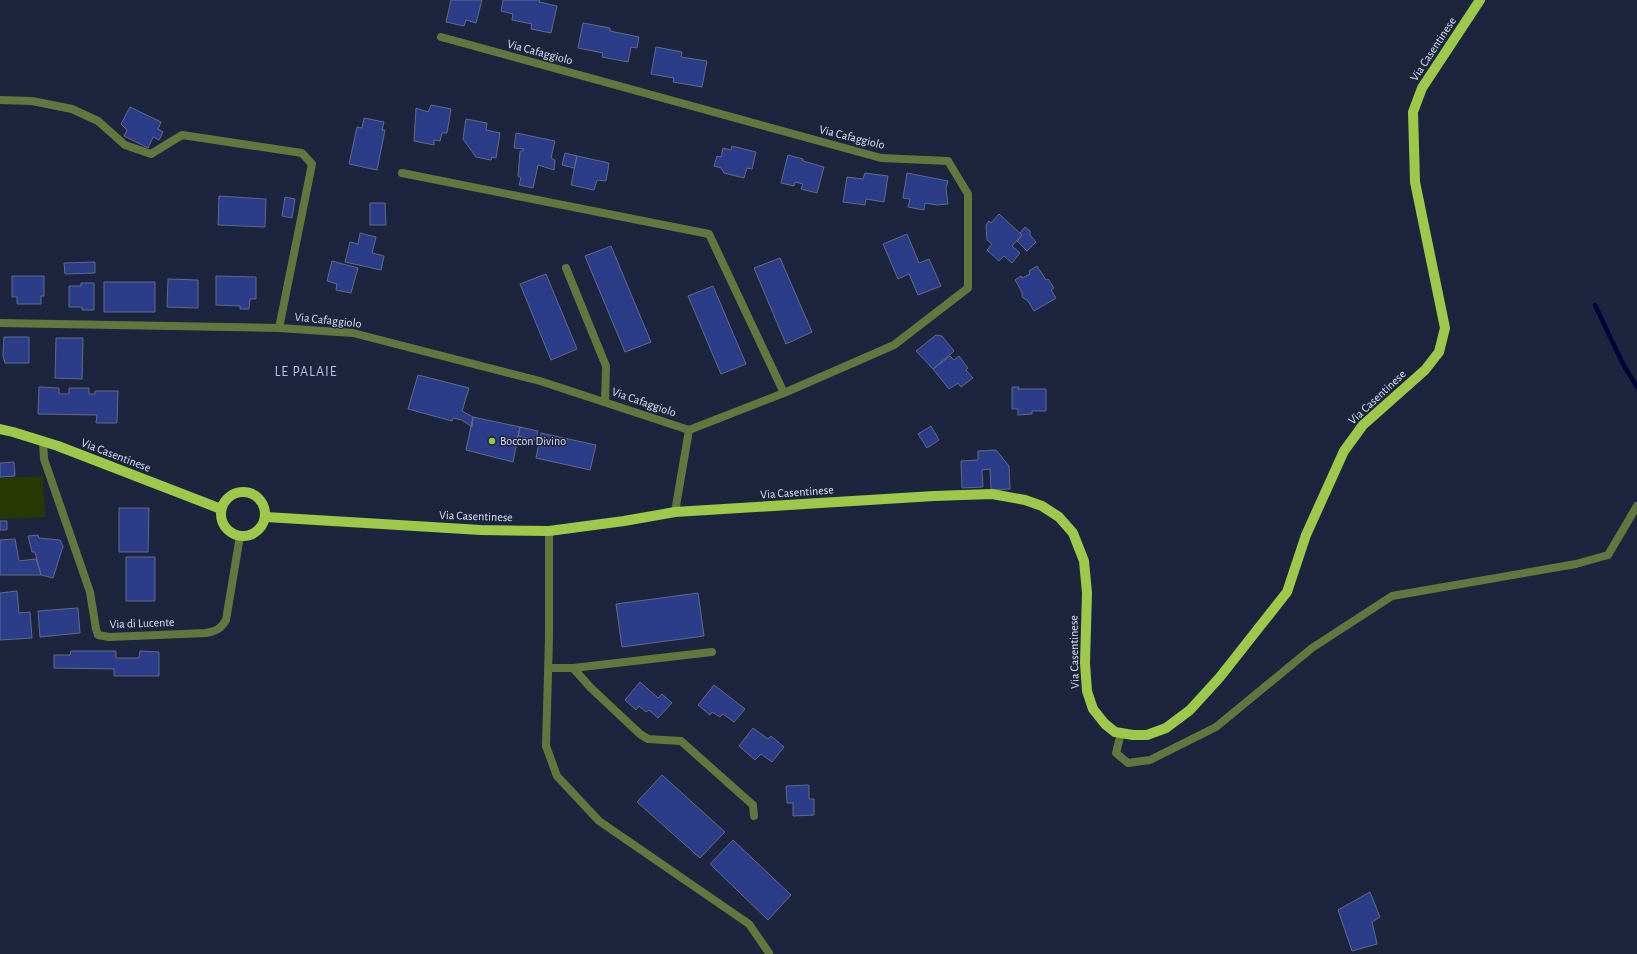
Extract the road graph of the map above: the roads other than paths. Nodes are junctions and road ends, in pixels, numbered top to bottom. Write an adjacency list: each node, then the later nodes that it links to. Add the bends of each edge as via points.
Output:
1 (1480, 0): 22 (main road, Via Casentinese, via 1422,88 1413,112 1415,182 1445,328 1439,352 1425,370 1363,425 1344,451 1306,534 1287,592 1220,677 1190,710 1166,728 1147,735)
2 (441, 37): 8 (street, Via Cafaggiolo, via 881,158 948,161 968,194 968,288 894,345)
3 (0, 100): 7 (street, via 32,101 72,109 98,121 125,145 151,154 182,135 302,153 312,164)
4 (402, 173): 8 (street, via 709,234)
5 (566, 268): 9 (street, via 606,366)
6 (0, 323): 7 (street, Via Cafaggiolo)
7 (279, 328): 9 (street, Via Cafaggiolo, via 353,333 540,381)
8 (784, 393): 11 (street, Via Cafaggiolo)
9 (605, 401): 11 (street, Via Cafaggiolo)
10 (0, 429): 12 (main road, Via Casentinese)
11 (689, 430): 15 (street)
12 (43, 441): 14 (main road, Via Casentinese); 18 (street, Via di Lucente, via 44,459 90,592 98,635 109,637 206,633 222,627 226,620)
13 (1637, 506): 22 (street, via 1608,555 1576,564 1392,596 1312,648 1216,726 1150,760 1128,763 1116,753)
14 (222, 509): 16 (main road, via 229,497 248,492 259,498); 18 (main road, via 223,524 227,530)
15 (675, 512): 17 (main road, Via Casentinese); 22 (main road, Via Casentinese, via 992,494 1042,506 1059,517 1073,533 1084,561 1087,593 1087,690 1093,709 1105,724 1115,732)
16 (266, 517): 17 (main road, Via Casentinese, via 482,530); 18 (main road, via 260,530 254,534)
17 (549, 531): 20 (street)
18 (240, 536)
19 (712, 652): 21 (street)
20 (548, 668): 21 (street); 24 (street, via 546,746 557,776 599,820 749,924)
21 (573, 668): 23 (street, via 640,734 648,739 681,741 753,805)
22 (1121, 732)
23 (754, 816)
24 (769, 953)

